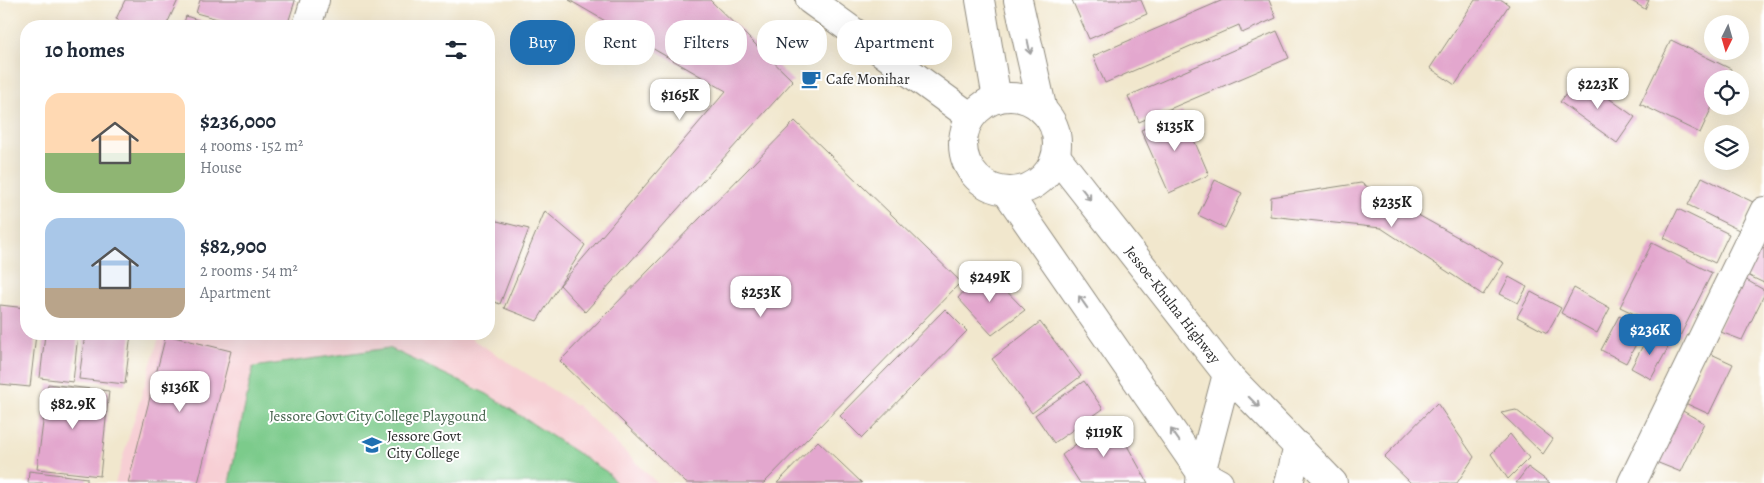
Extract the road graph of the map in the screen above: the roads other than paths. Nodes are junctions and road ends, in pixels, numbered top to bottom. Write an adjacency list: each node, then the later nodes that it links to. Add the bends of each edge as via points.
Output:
1 (315, 0): 5 (main road)
2 (810, 0): 8 (main road)
3 (980, 0): 6 (main road)
4 (1018, 0): 7 (main road, one-way to 7)
5 (309, 20)
6 (997, 99): 7 (main road, via 1030,101); 8 (main road)
7 (1043, 111): 9 (main road, via 1053,124)
8 (971, 117): 10 (main road, via 964,133 967,165 990,187)
9 (1056, 156): 10 (main road, via 1049,171 1037,183 1023,190); 12 (main road, Jessoe-Khulna Highway, one-way to 12)
10 (1006, 191): 14 (main road, one-way to 10)
11 (1764, 211): 17 (main road)
12 (1227, 374): 13 (main road, Jessoe-Khulna Highway, one-way to 13); 14 (main road)
13 (1298, 446): 15 (main road); 16 (main road, Jessoe-Khulna Highway)
14 (1207, 480)
15 (1289, 483)
16 (1333, 483)
17 (1632, 483)

